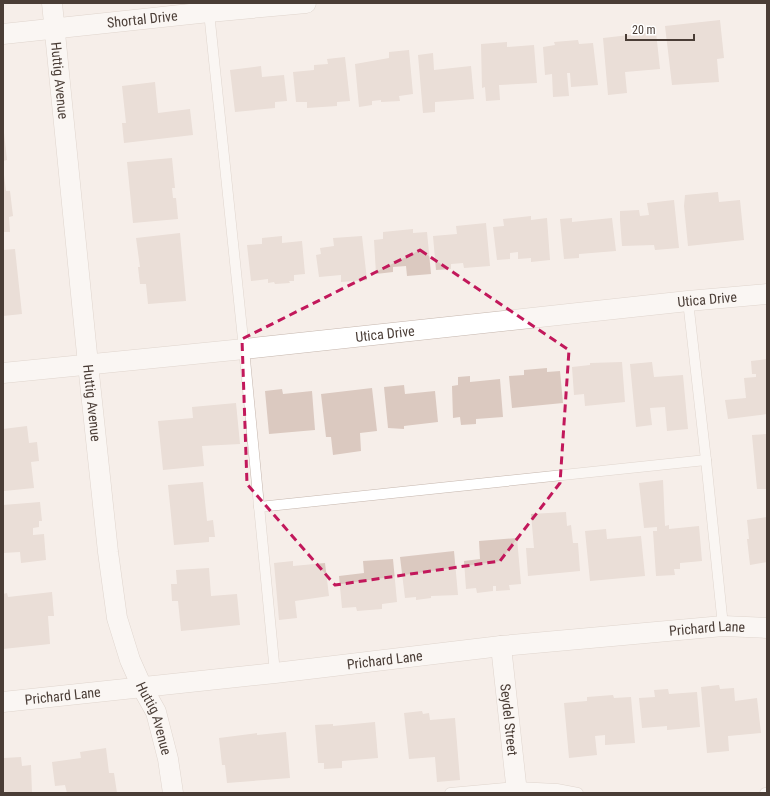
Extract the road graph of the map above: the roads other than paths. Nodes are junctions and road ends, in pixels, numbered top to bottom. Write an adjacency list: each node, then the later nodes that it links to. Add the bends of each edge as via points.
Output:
1 (52, 3): 4 (street, Huttig Avenue)
2 (306, 3): 3 (street, Shortal Drive)
3 (209, 12): 4 (street, Shortal Drive); 8 (lane)
4 (55, 29): 5 (street, Shortal Drive); 9 (street, Huttig Avenue)
5 (3, 34)
6 (767, 294): 7 (street, Utica Drive)
7 (688, 300): 8 (street, Utica Drive); 11 (lane)
8 (244, 349): 9 (street, Utica Drive); 12 (lane)
9 (88, 364): 10 (street, Utica Drive); 17 (street, Huttig Avenue, via 117,618 130,660)
10 (3, 373)
11 (706, 460): 12 (lane); 13 (lane)
12 (259, 507): 16 (lane)
13 (723, 626): 14 (street, Prichard Lane); 15 (street, Prichard Lane)
14 (767, 628)
15 (501, 646): 16 (street, Prichard Lane); 19 (street, Seydel Street)
16 (275, 673): 17 (street, Prichard Lane)
17 (142, 687): 18 (street, Prichard Lane); 20 (street, Huttig Avenue, via 156,712)
18 (3, 702)
19 (517, 790): 21 (lane); 22 (lane, via 557,789)
20 (173, 793)
21 (450, 793)
22 (578, 793)

